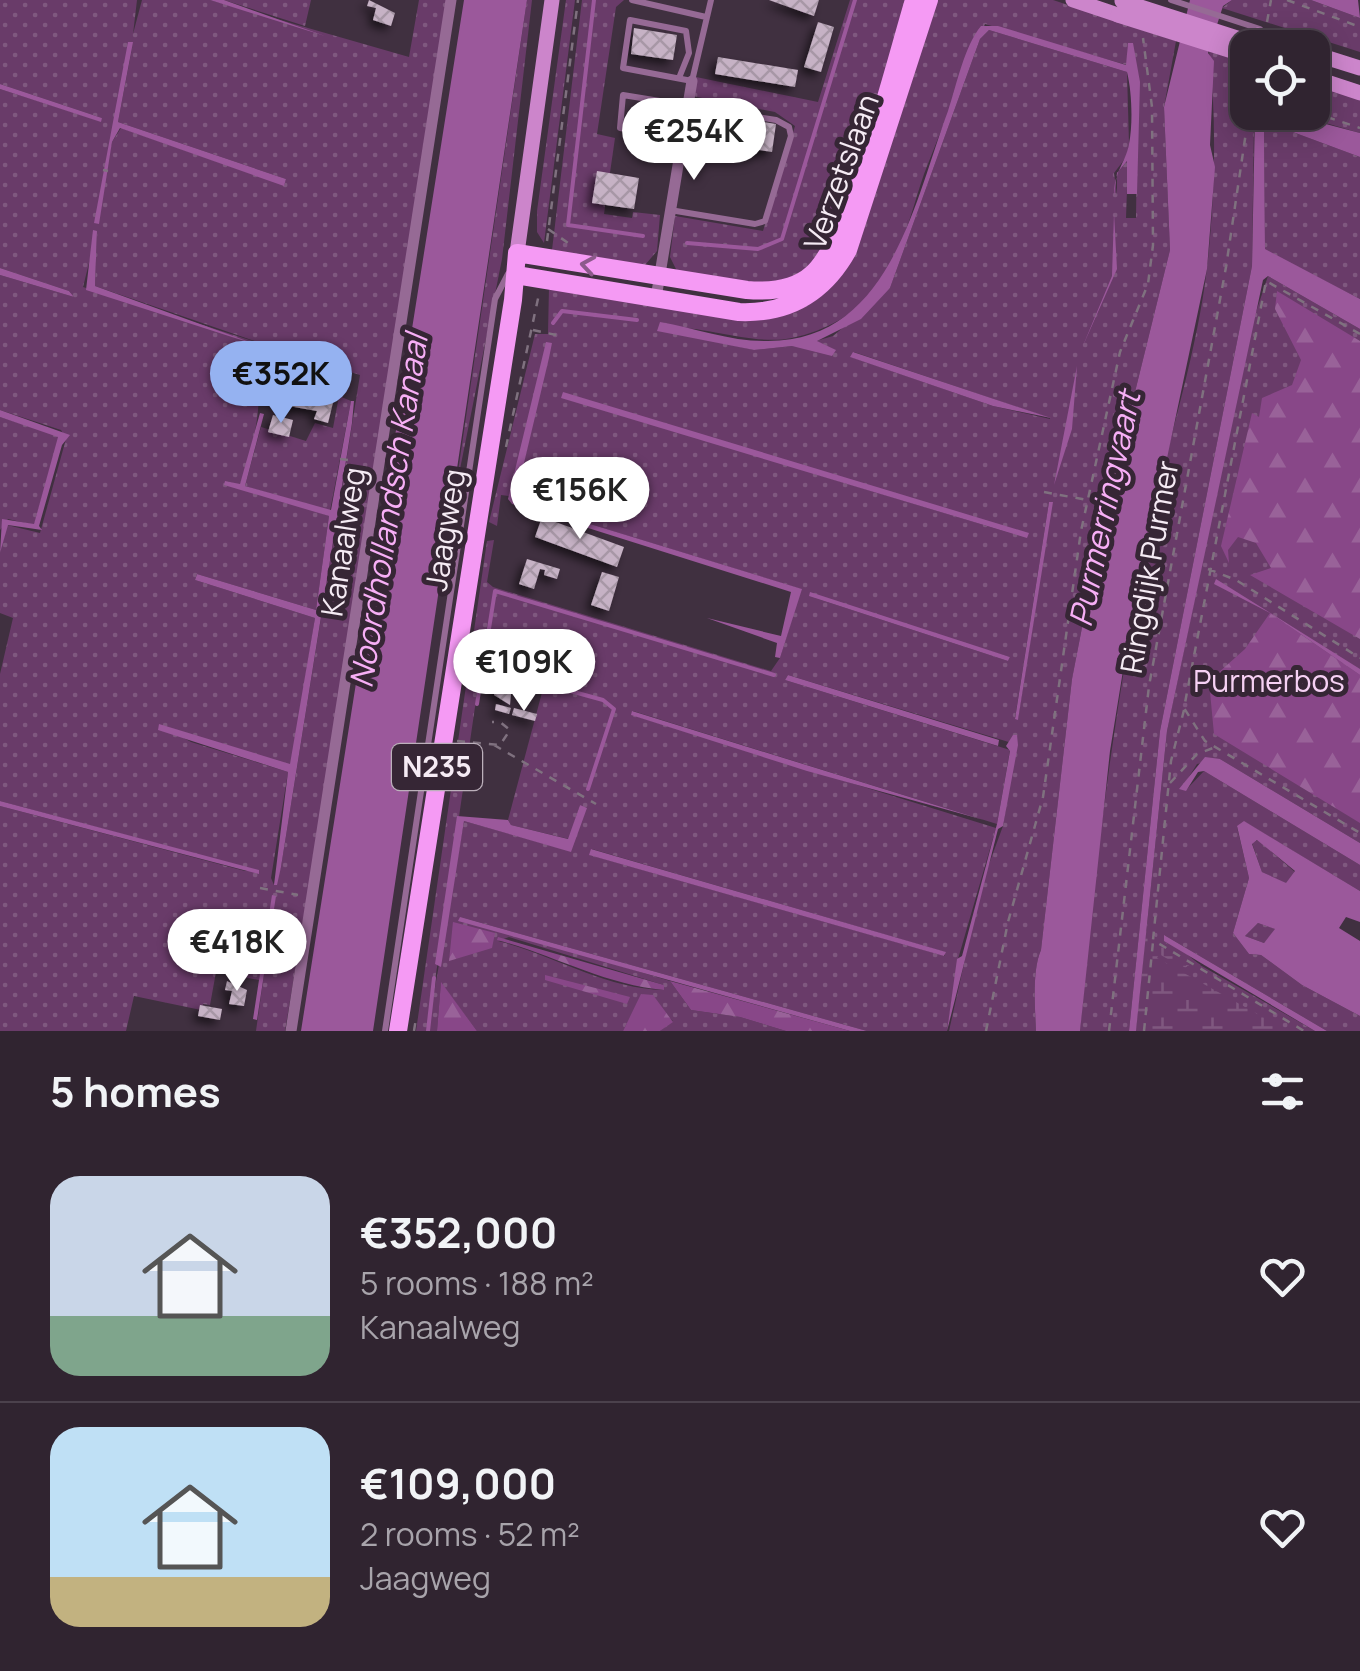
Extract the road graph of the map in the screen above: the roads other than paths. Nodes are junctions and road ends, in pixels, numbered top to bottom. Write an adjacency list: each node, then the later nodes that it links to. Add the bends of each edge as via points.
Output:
1 (452, 0): 31 (street, Kanaalweg)
2 (552, 0): 27 (main road, Jaagweg / N235)
3 (632, 0): 11 (lane)
4 (711, 0): 11 (lane)
5 (914, 0): 28 (main road, Verzetslaan, via 834,248 814,272 800,283 764,292)
6 (930, 0): 30 (main road, Verzetslaan, via 836,272 802,301 758,312)
7 (1072, 0): 10 (main road)
8 (1149, 0): 12 (main road, bridge)
9 (1171, 0): 13 (lane, bridge)
10 (1120, 5): 14 (main road, bridge); 15 (main road, bridge)
11 (706, 16): 21 (lane)
12 (1246, 30)
13 (1253, 30)
14 (1230, 37)
15 (1230, 49)
16 (1330, 56): 18 (lane)
17 (1330, 57): 18 (main road)
18 (1360, 65)
19 (1330, 68): 20 (main road)
20 (1360, 77)
21 (685, 79): 21 (lane, via 686,31 630,20 623,68); 24 (street)
22 (1330, 83): 23 (main road)
23 (1360, 93)
24 (686, 105): 25 (street); 25 (lane, via 623,95 620,128); 26 (lane, via 776,120 791,136 765,221)
25 (680, 139): 26 (street)
26 (669, 210): 28 (street)
27 (517, 254): 28 (main road, Verzetslaan, one-way to 27); 29 (main road, Jaagweg / N235)
28 (659, 276): 30 (street)
29 (510, 279): 30 (main road, Verzetslaan); 32 (lane, Jaagweg, via 495,299); 33 (main road, Jaagweg / N235)
30 (656, 298)
31 (291, 1031)
32 (384, 1031)
33 (398, 1031)

